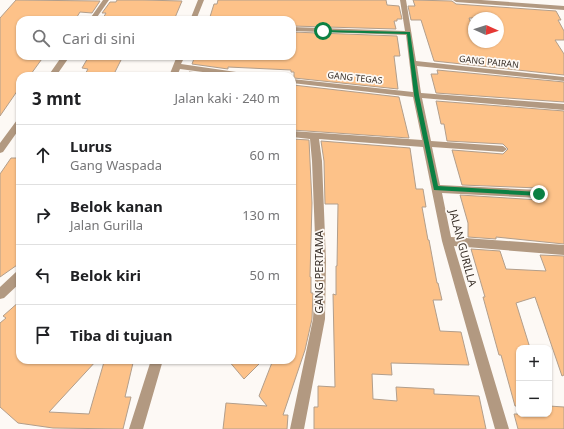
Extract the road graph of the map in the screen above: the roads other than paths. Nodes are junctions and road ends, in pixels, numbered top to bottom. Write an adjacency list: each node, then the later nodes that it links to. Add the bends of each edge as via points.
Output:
1 (106, 0): 6 (street)
2 (201, 0): 7 (street)
3 (403, 0): 9 (street, JALAN GURILLA)
4 (456, 0): 5 (street)
5 (564, 8)
6 (95, 16)
7 (195, 16)
8 (296, 29): 9 (street)
9 (409, 33): 12 (street, JALAN GURILLA)
10 (63, 60): 14 (street)
11 (179, 60): 13 (street)
12 (412, 64): 17 (street, GANG PAIRAN); 19 (street, JALAN GURILLA)
13 (177, 66): 15 (street); 16 (street)
14 (55, 72)
15 (175, 72)
16 (221, 72)
17 (564, 79)
18 (296, 81): 19 (street, GANG TEGAS)
19 (417, 95): 20 (street, GANG TEGAS); 24 (street, JALAN GURILLA)
20 (564, 106)
21 (16, 128): 26 (street)
22 (296, 134): 23 (street)
23 (314, 136): 24 (street); 35 (street, GANG PERTAMA, via 321,261 319,319)
24 (427, 144): 25 (street); 27 (street, JALAN GURILLA)
25 (503, 149)
26 (0, 150)
27 (436, 189): 28 (street); 29 (street, JALAN GURILLA)
28 (539, 194)
29 (447, 241): 30 (street); 36 (street, JALAN GURILLA)
30 (564, 250)
31 (16, 280): 32 (street)
32 (0, 294)
33 (156, 364): 34 (street)
34 (136, 429)
35 (297, 429)
36 (502, 429)

